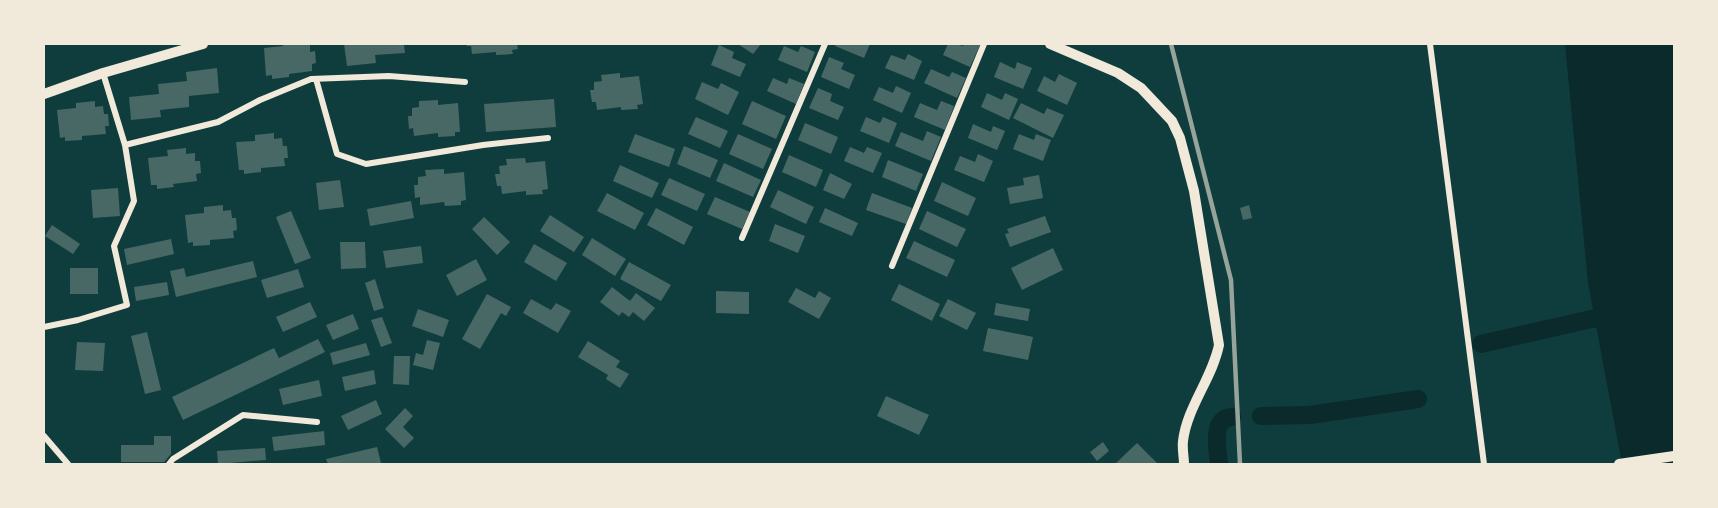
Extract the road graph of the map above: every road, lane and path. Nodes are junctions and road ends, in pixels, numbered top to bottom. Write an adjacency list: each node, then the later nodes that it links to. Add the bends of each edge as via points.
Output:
1 (202, 44): 6 (street)
2 (825, 44): 12 (street)
3 (984, 44): 13 (street)
4 (1050, 44): 20 (street, via 1118,73 1141,88 1172,122 1180,138 1194,191 1219,345 1183,441)
5 (1431, 44): 21 (street)
6 (103, 73): 9 (street); 11 (street)
7 (316, 79): 8 (street, via 389,76); 10 (street, via 337,154 366,164); 11 (street, via 260,100 218,122)
8 (465, 82)
9 (44, 94)
10 (548, 138)
11 (125, 145): 14 (street, via 134,201 114,246 127,305)
12 (742, 238)
13 (892, 266)
14 (44, 327)
15 (317, 422): 19 (street, via 243,415)
16 (44, 436): 18 (street)
17 (1674, 456): 22 (street)
18 (68, 465)
19 (169, 465)
20 (1184, 465)
21 (1484, 465)
22 (1619, 465)

